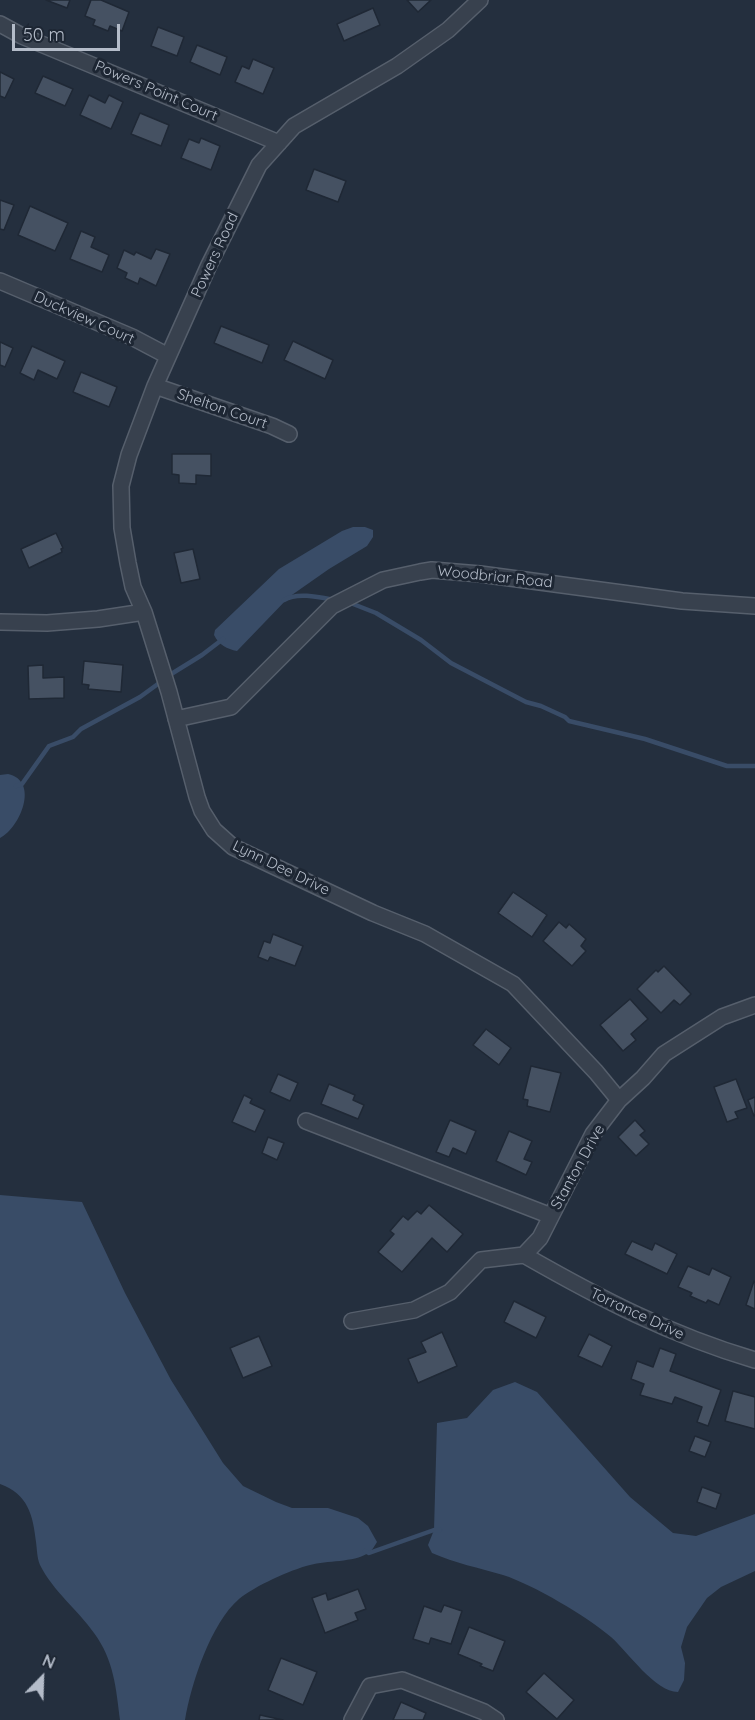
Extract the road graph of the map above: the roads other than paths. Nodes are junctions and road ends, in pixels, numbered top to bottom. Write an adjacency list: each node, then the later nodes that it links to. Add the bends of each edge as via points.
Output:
1 (480, 0): 3 (street, Powers Road, via 448,30 397,66 294,126)
2 (0, 24): 3 (street, Powers Point Court)
3 (279, 143): 5 (street, Powers Road, via 259,165 233,214)
4 (0, 281): 5 (street, Duckview Court)
5 (168, 356): 6 (street, Powers Road)
6 (154, 386): 7 (street, Shelton Court); 9 (street, Powers Road, via 121,486 128,563)
7 (289, 434)
8 (755, 606): 11 (street, Woodbriar Road, via 426,571 383,580 332,606 231,707)
9 (144, 612): 10 (street, via 47,623); 11 (street, Lynn Dee Drive)
10 (0, 622)
11 (176, 719): 13 (street, Lynn Dee Drive, via 202,812 233,847 425,934 513,984)
12 (755, 1005): 13 (street, Stanton Drive, via 722,1017 664,1054)
13 (619, 1100): 15 (street, Stanton Drive, via 593,1134)
14 (306, 1121): 15 (street)
15 (551, 1216): 16 (street, Stanton Drive, via 540,1238)
16 (524, 1255): 17 (street, via 481,1260 450,1292 414,1310); 18 (street, Torrance Drive, via 671,1332)
17 (352, 1321)
18 (755, 1360)
19 (352, 1720): 20 (street, via 370,1686 402,1680)
20 (496, 1720)

